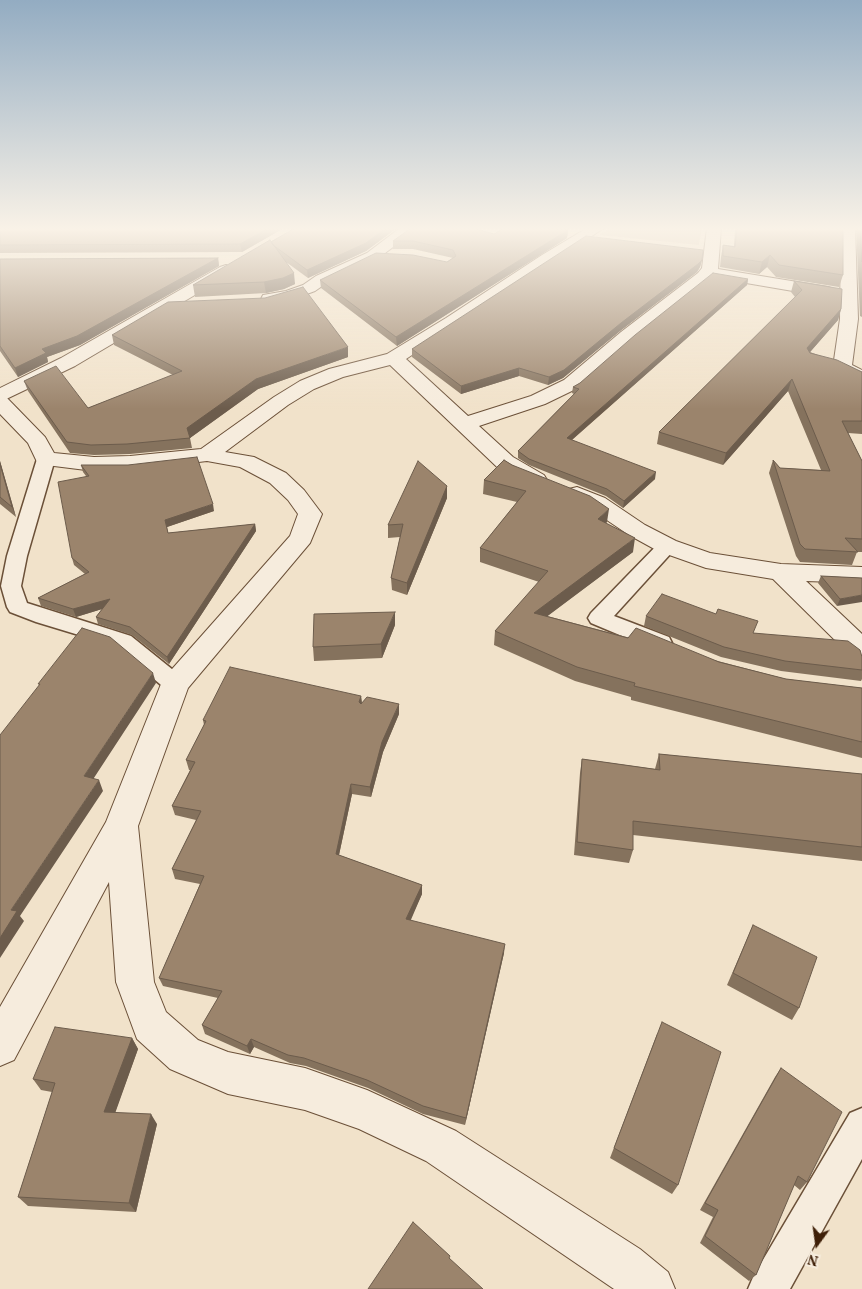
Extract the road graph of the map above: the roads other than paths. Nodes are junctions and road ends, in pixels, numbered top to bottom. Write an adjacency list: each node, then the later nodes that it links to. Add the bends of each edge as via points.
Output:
1 (192, 288): 10 (street)
2 (309, 288): 8 (street, via 290,295)
3 (502, 288): 11 (street)
4 (690, 288): 15 (street, via 571,384 538,400)
5 (807, 288): 7 (street)
6 (850, 288): 7 (street)
7 (850, 295): 12 (street, via 850,319 842,367)
8 (256, 300)
9 (201, 304): 10 (street)
10 (165, 305): 13 (street, via 68,362)
11 (394, 358): 15 (street); 16 (street, via 336,373 307,385)
12 (862, 377)
13 (0, 396)
14 (0, 402): 17 (street, via 38,441)
15 (465, 424): 18 (street, via 520,472 597,503)
16 (207, 455): 17 (street, via 103,463); 23 (street, via 246,462 278,478 310,514 301,538)
17 (46, 459): 23 (lane, via 11,586 18,607 123,641)
18 (667, 546): 19 (street, via 706,560); 22 (lane, via 599,618)
19 (781, 572): 20 (street); 21 (street)
20 (862, 576)
21 (862, 650)
22 (680, 651)
23 (175, 684): 24 (street)
24 (121, 826): 25 (street); 27 (street, via 135,982 151,1025 184,1055 228,1073 305,1089 367,1111 441,1146 623,1266)
25 (0, 1046)
26 (862, 1125): 28 (lane)
27 (651, 1289)
28 (768, 1289)

